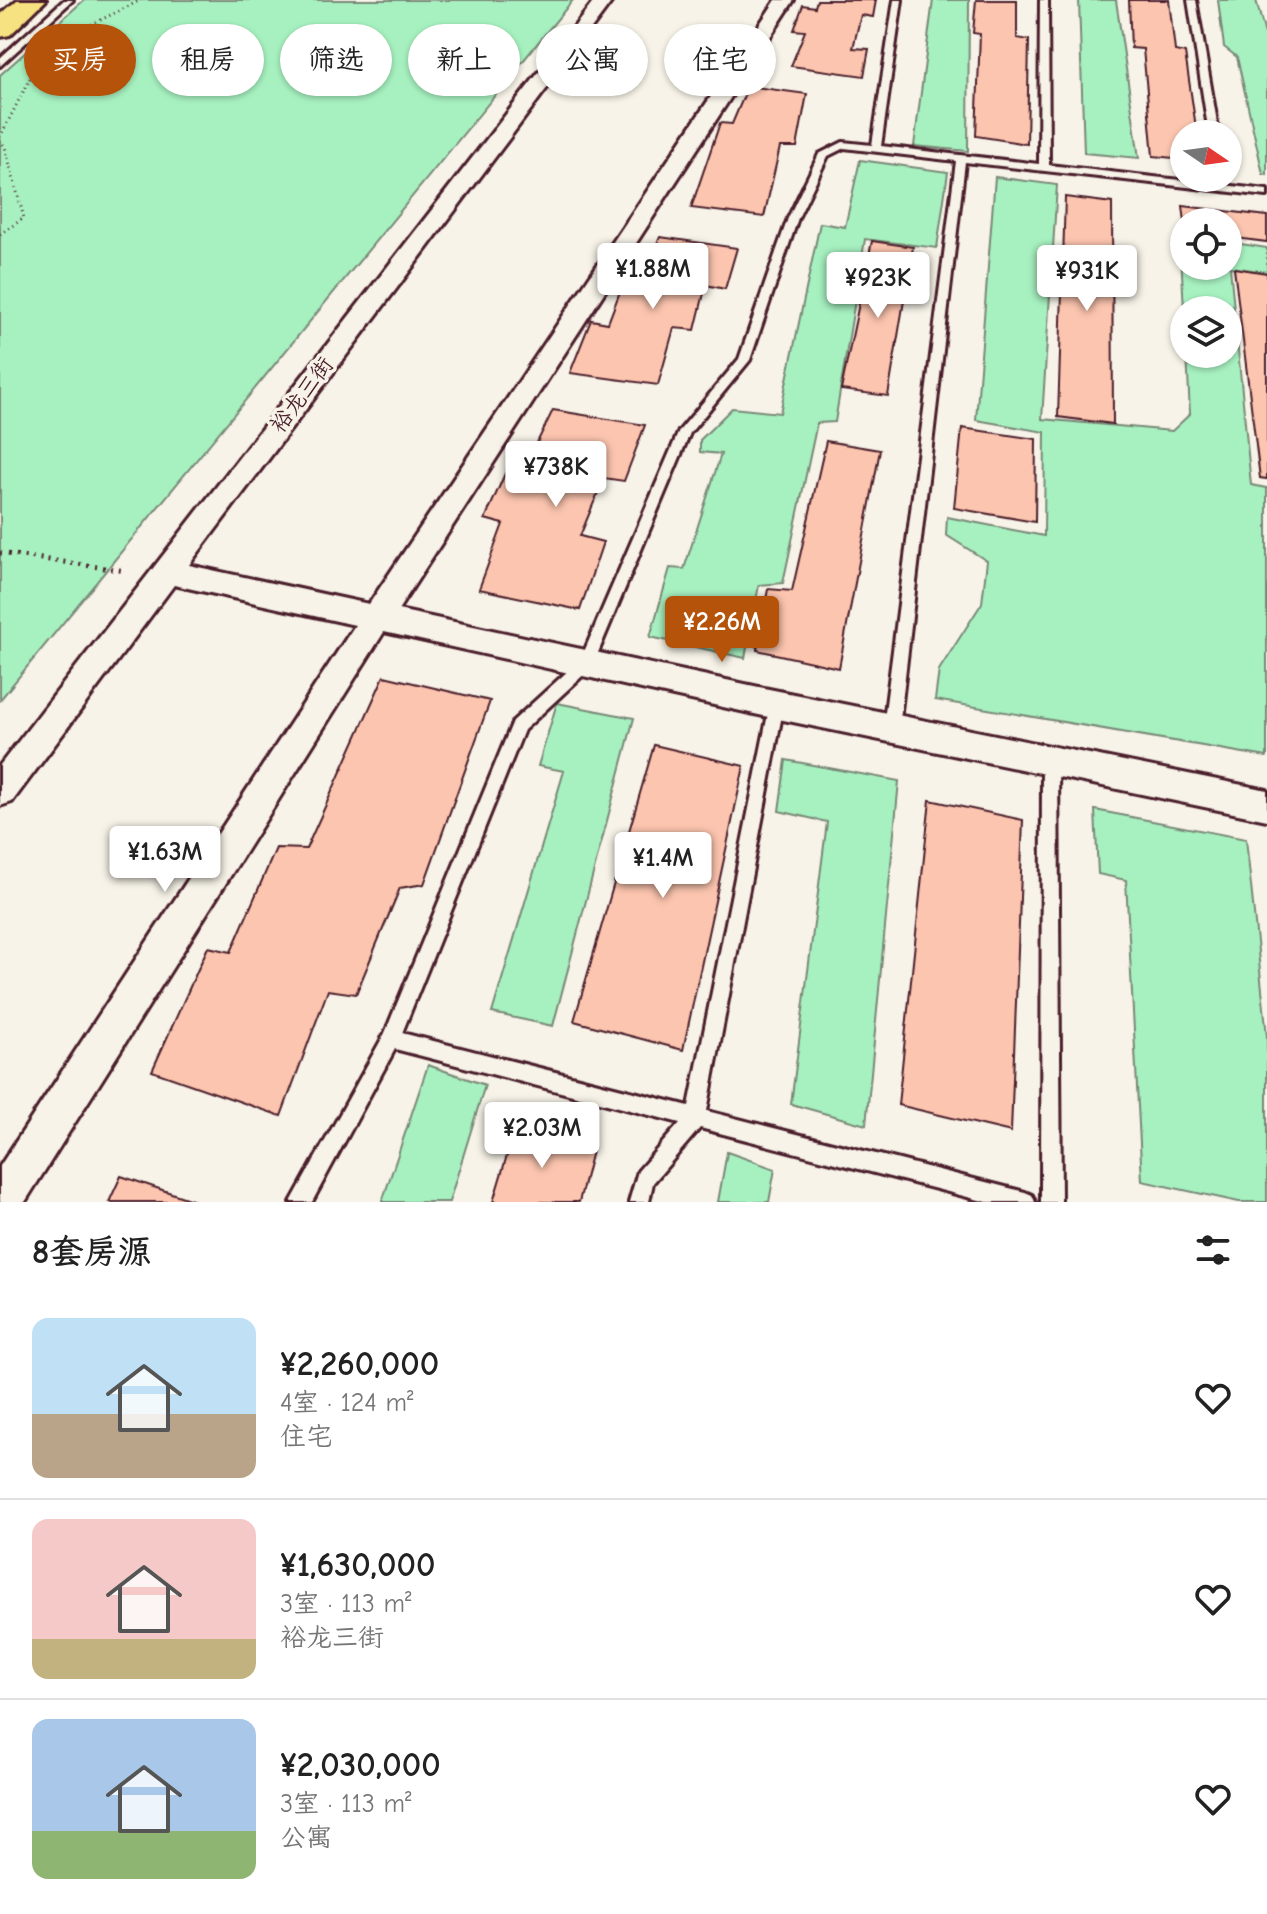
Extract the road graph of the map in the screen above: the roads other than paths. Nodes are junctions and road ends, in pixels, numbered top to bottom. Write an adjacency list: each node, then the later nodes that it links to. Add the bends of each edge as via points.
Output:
1 (33, 0): 8 (main road)
2 (69, 0): 9 (lane)
3 (604, 0): 17 (street, 裕龙三街)
4 (785, 0): 18 (street)
5 (898, 0): 11 (lane)
6 (1044, 0): 13 (lane)
7 (1192, 0): 10 (lane)
8 (0, 29)
9 (0, 63)
10 (1212, 120)
11 (876, 148): 12 (lane); 19 (lane, via 843,145 824,154 793,218 744,360 685,431)
12 (961, 158): 13 (lane); 21 (lane)
13 (1044, 167): 14 (lane)
14 (1170, 178)
15 (1242, 187): 16 (lane)
16 (1267, 193)
17 (167, 572): 18 (street); 23 (street, 裕龙三街)
18 (377, 617): 19 (street); 28 (street)
19 (587, 663): 20 (street); 25 (lane, via 518,726)
20 (777, 704): 21 (street); 26 (lane)
21 (891, 728): 22 (street)
22 (1050, 761): 24 (street); 32 (lane)
23 (0, 791)
24 (1267, 805)
25 (391, 1039): 26 (lane); 29 (lane)
26 (696, 1118): 27 (lane); 30 (lane, via 645,1178)
27 (967, 1195): 31 (lane)
28 (1, 1202)
29 (301, 1202)
30 (639, 1202)
31 (1025, 1202)
32 (1051, 1202)

